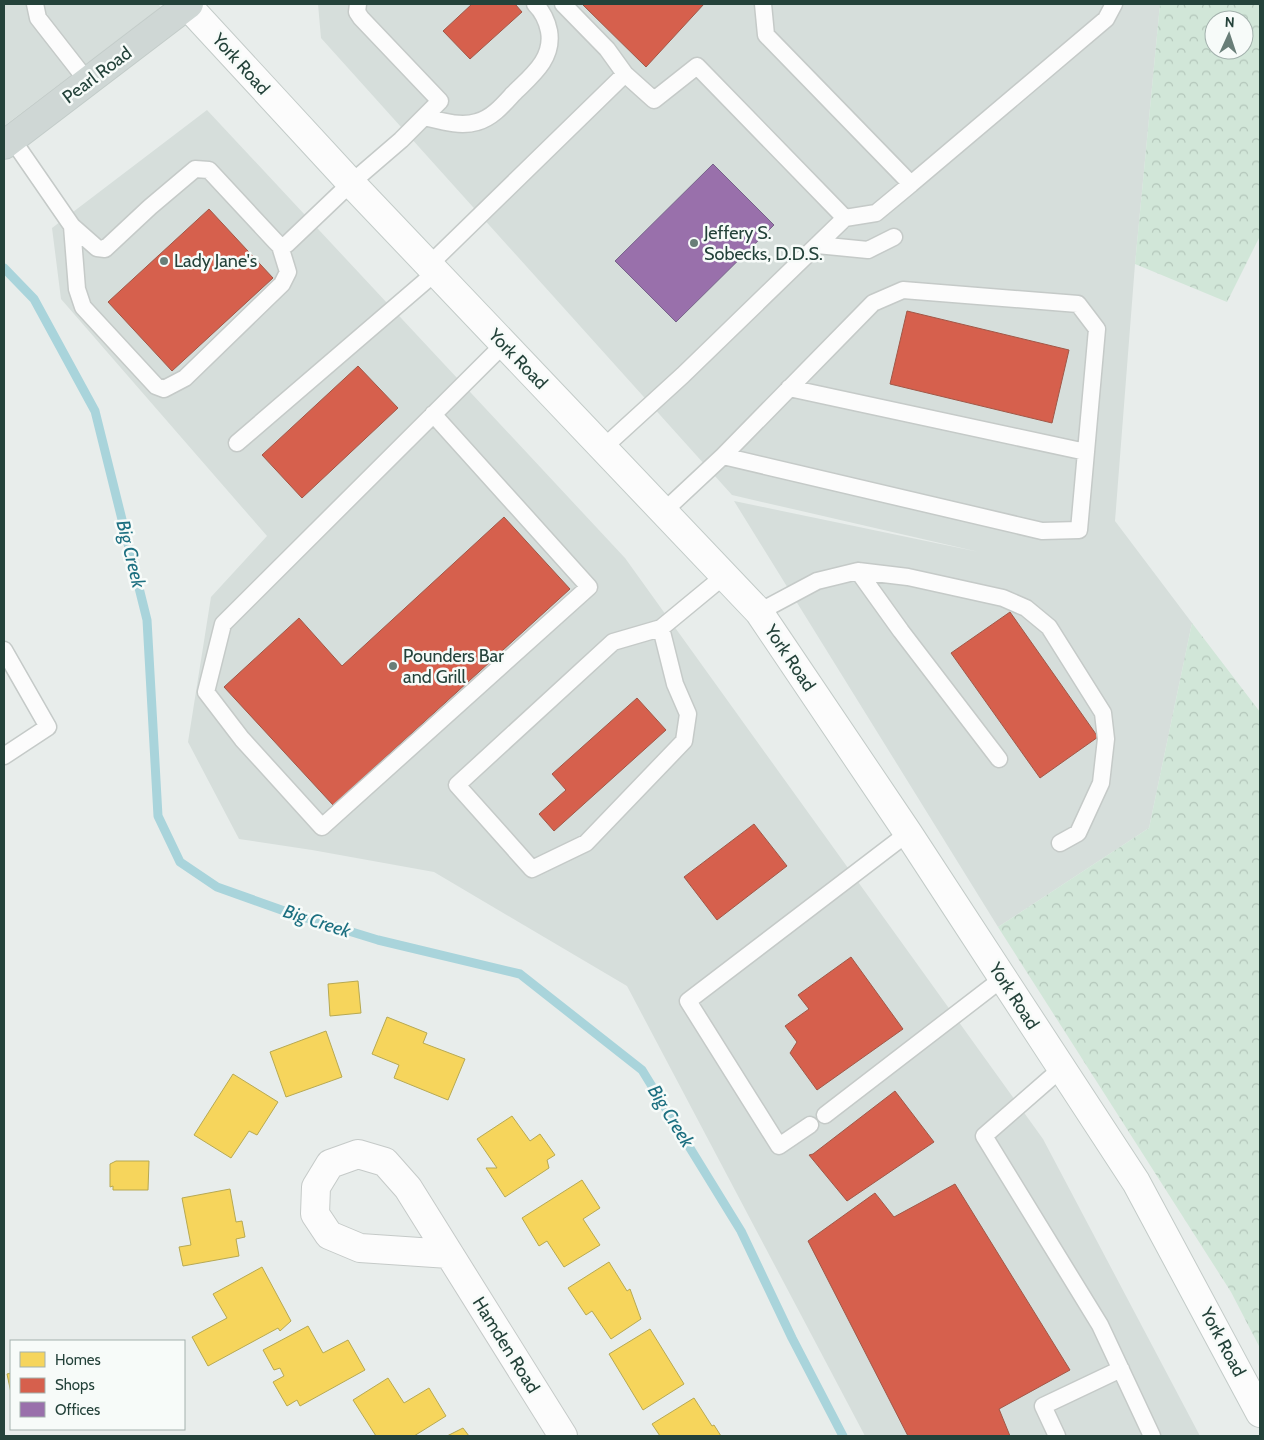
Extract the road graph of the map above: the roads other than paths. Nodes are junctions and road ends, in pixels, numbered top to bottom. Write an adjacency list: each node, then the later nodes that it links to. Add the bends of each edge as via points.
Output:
1 (35, 4): 9 (lane, via 38,18)
2 (188, 4): 9 (main road, Pearl Road); 12 (main road, York Road)
3 (358, 4): 10 (lane, via 357,12 361,18 440,101)
4 (535, 4): 10 (lane, via 547,22 550,46 539,68 496,112 477,122 456,123)
5 (563, 4): 8 (lane, via 607,49)
6 (763, 4): 13 (lane, via 766,35)
7 (1114, 4): 13 (lane, via 1106,19)
8 (625, 74): 14 (lane, via 654,100 697,66); 19 (lane)
9 (88, 82): 11 (main road, Pearl Road)
10 (424, 117): 12 (lane)
11 (8, 142): 15 (lane)
12 (351, 183): 18 (lane, via 287,244); 19 (main road, York Road)
13 (911, 184): 14 (lane, via 876,213)
14 (845, 218): 17 (lane)
15 (72, 226): 18 (lane, via 97,248 105,249 195,169 209,170); 18 (lane, via 78,289 84,307 156,386 164,388 185,378 282,284 288,272)
16 (894, 237): 17 (lane, via 868,250)
17 (817, 245): 24 (lane)
18 (280, 246)
19 (432, 269): 20 (main road, York Road); 23 (lane)
20 (504, 344): 22 (lane); 24 (main road, York Road)
21 (789, 388): 25 (lane); 25 (lane, via 873,302 903,290 1078,304 1097,329); 26 (lane)
22 (433, 414): 22 (lane, via 223,624 206,692 242,739 322,827 589,587)
23 (237, 442)
24 (603, 448): 27 (main road, York Road)
25 (1086, 452): 26 (lane, via 1079,530 1042,531)
26 (723, 456): 27 (lane)
27 (663, 512): 29 (main road, York Road)
28 (858, 571): 30 (lane, via 817,581); 34 (lane); 36 (lane, via 1003,598 1026,608 1048,627 1103,713 1106,739 1101,783 1078,833)
29 (724, 576): 30 (main road, York Road); 31 (lane)
30 (759, 612): 35 (main road, York Road)
31 (661, 628): 31 (lane, via 613,642 457,785 532,869 586,843 684,742 688,714 675,684)
32 (4, 650): 33 (lane, via 48,727)
33 (4, 756)
34 (1000, 759)
35 (908, 833): 37 (main road, York Road); 40 (lane, via 688,1001 779,1146)
36 (1060, 843)
37 (1003, 978): 38 (main road, York Road); 39 (lane)
38 (1062, 1068): 42 (lane, via 984,1136 1100,1325); 43 (main road, York Road, via 1136,1182)
39 (825, 1115)
40 (810, 1125)
41 (449, 1254): 41 (main road, Hamden Road, via 408,1188 385,1162 358,1154 330,1164 316,1187 315,1214 329,1234 360,1248); 44 (main road, Hamden Road)
42 (1121, 1369): 45 (lane, via 1043,1406); 46 (lane)
43 (1260, 1412)
44 (563, 1436)
45 (1057, 1436)
46 (1152, 1436)

